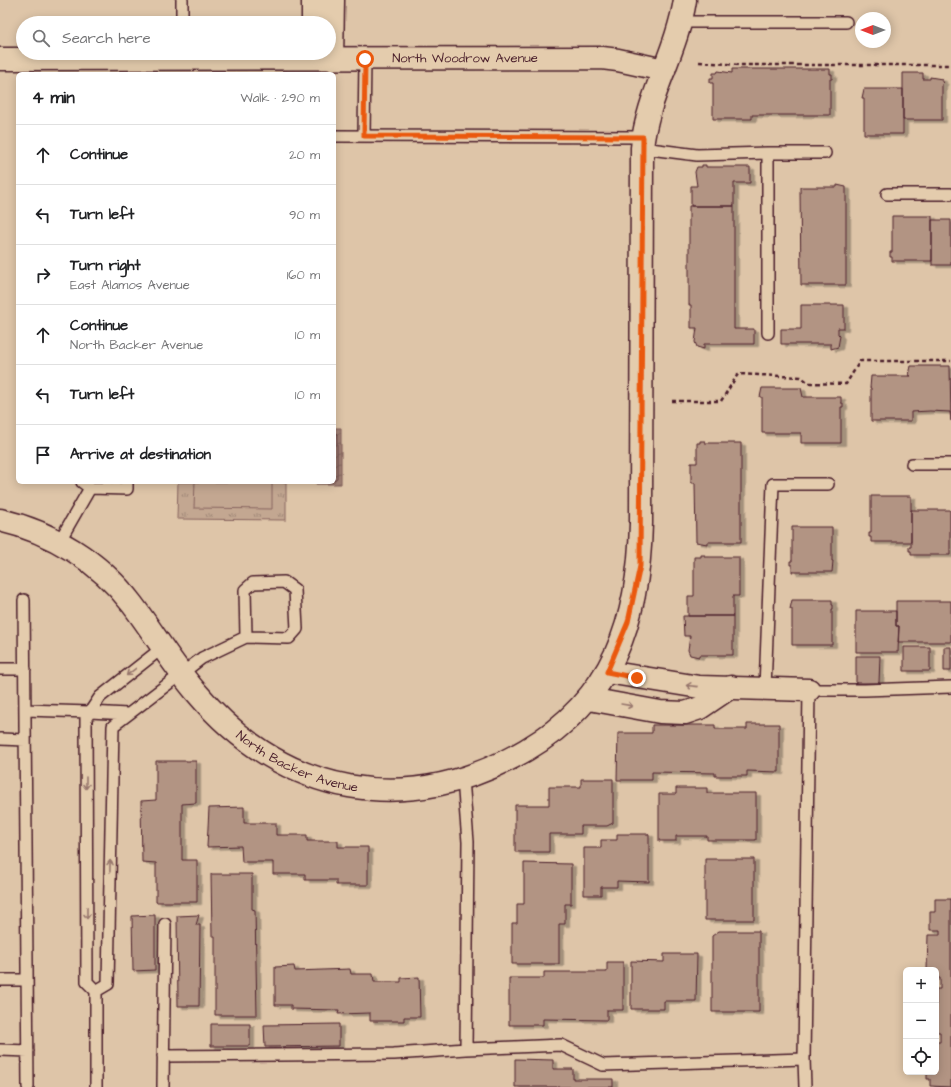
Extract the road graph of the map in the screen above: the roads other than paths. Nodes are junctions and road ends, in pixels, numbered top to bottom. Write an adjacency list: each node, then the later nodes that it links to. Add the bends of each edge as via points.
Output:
1 (182, 0): 5 (lane)
2 (313, 0): 6 (street)
3 (333, 0): 7 (street)
4 (685, 0): 8 (street, North Backer Avenue)
5 (182, 16)
6 (313, 16)
7 (329, 16)
8 (682, 22): 9 (lane); 14 (street, North Backer Avenue)
9 (846, 22)
10 (336, 58): 11 (street, North Woodrow Avenue)
11 (365, 59): 14 (street, North Woodrow Avenue, via 602,58); 16 (lane)
12 (0, 60): 13 (street, North Woodrow Avenue)
13 (16, 60)
14 (664, 70): 17 (street, North Backer Avenue, via 651,104)
15 (336, 136): 16 (lane)
16 (364, 136): 17 (lane)
17 (642, 143): 18 (lane, via 698,155); 35 (street, North Backer Avenue, via 641,544 637,588 623,638)
18 (768, 152): 19 (lane); 22 (lane)
19 (825, 152)
20 (887, 194): 21 (lane)
21 (951, 194)
22 (768, 333)
23 (912, 464): 24 (lane)
24 (951, 464)
25 (127, 484): 27 (lane, via 127,489)
26 (828, 484): 39 (lane, via 773,484)
27 (86, 485): 29 (lane)
28 (0, 520): 29 (street, North Backer Avenue, via 36,531)
29 (59, 542): 32 (street, North Backer Avenue, via 84,557 108,577 131,603)
30 (24, 600): 34 (lane)
31 (246, 637): 31 (lane, via 245,590 253,583 284,582 295,590 297,630 289,638); 36 (lane, via 202,658)
32 (162, 648): 36 (street, North Backer Avenue); 43 (lane, one-way to 43, via 100,696)
33 (0, 669): 34 (lane)
34 (25, 669): 42 (lane)
35 (607, 672): 37 (street, one-way to 35, via 676,684); 41 (street, North Backer Avenue)
36 (181, 674): 44 (lane); 47 (street, North Backer Avenue, via 222,720 262,752 295,770 334,784 370,790 401,791 431,788)
37 (731, 687): 39 (street); 41 (street, one-way to 37, via 660,712 681,713 700,708)
38 (951, 687): 40 (lane)
39 (765, 688): 40 (street)
40 (809, 690): 56 (lane)
41 (589, 699): 47 (street, North Backer Avenue, via 543,740 504,763)
42 (25, 710): 43 (lane); 46 (lane)
43 (90, 712): 44 (lane); 51 (lane, one-way to 51, via 86,718 87,982)
44 (127, 714): 51 (lane, one-way to 44, via 108,984 113,726)
45 (0, 739): 46 (lane)
46 (25, 740): 50 (lane)
47 (464, 780): 52 (lane, via 468,842)
48 (165, 924): 55 (lane)
49 (0, 980): 50 (lane)
50 (27, 980): 54 (lane)
51 (96, 991): 58 (lane)
52 (466, 1049): 55 (lane, via 394,1054); 56 (lane, via 561,1045 603,1065)
53 (0, 1050): 54 (lane)
54 (28, 1051): 57 (lane)
55 (163, 1056): 59 (lane)
56 (804, 1059): 60 (lane)
57 (28, 1087)
58 (96, 1087)
59 (163, 1087)
60 (806, 1087)

